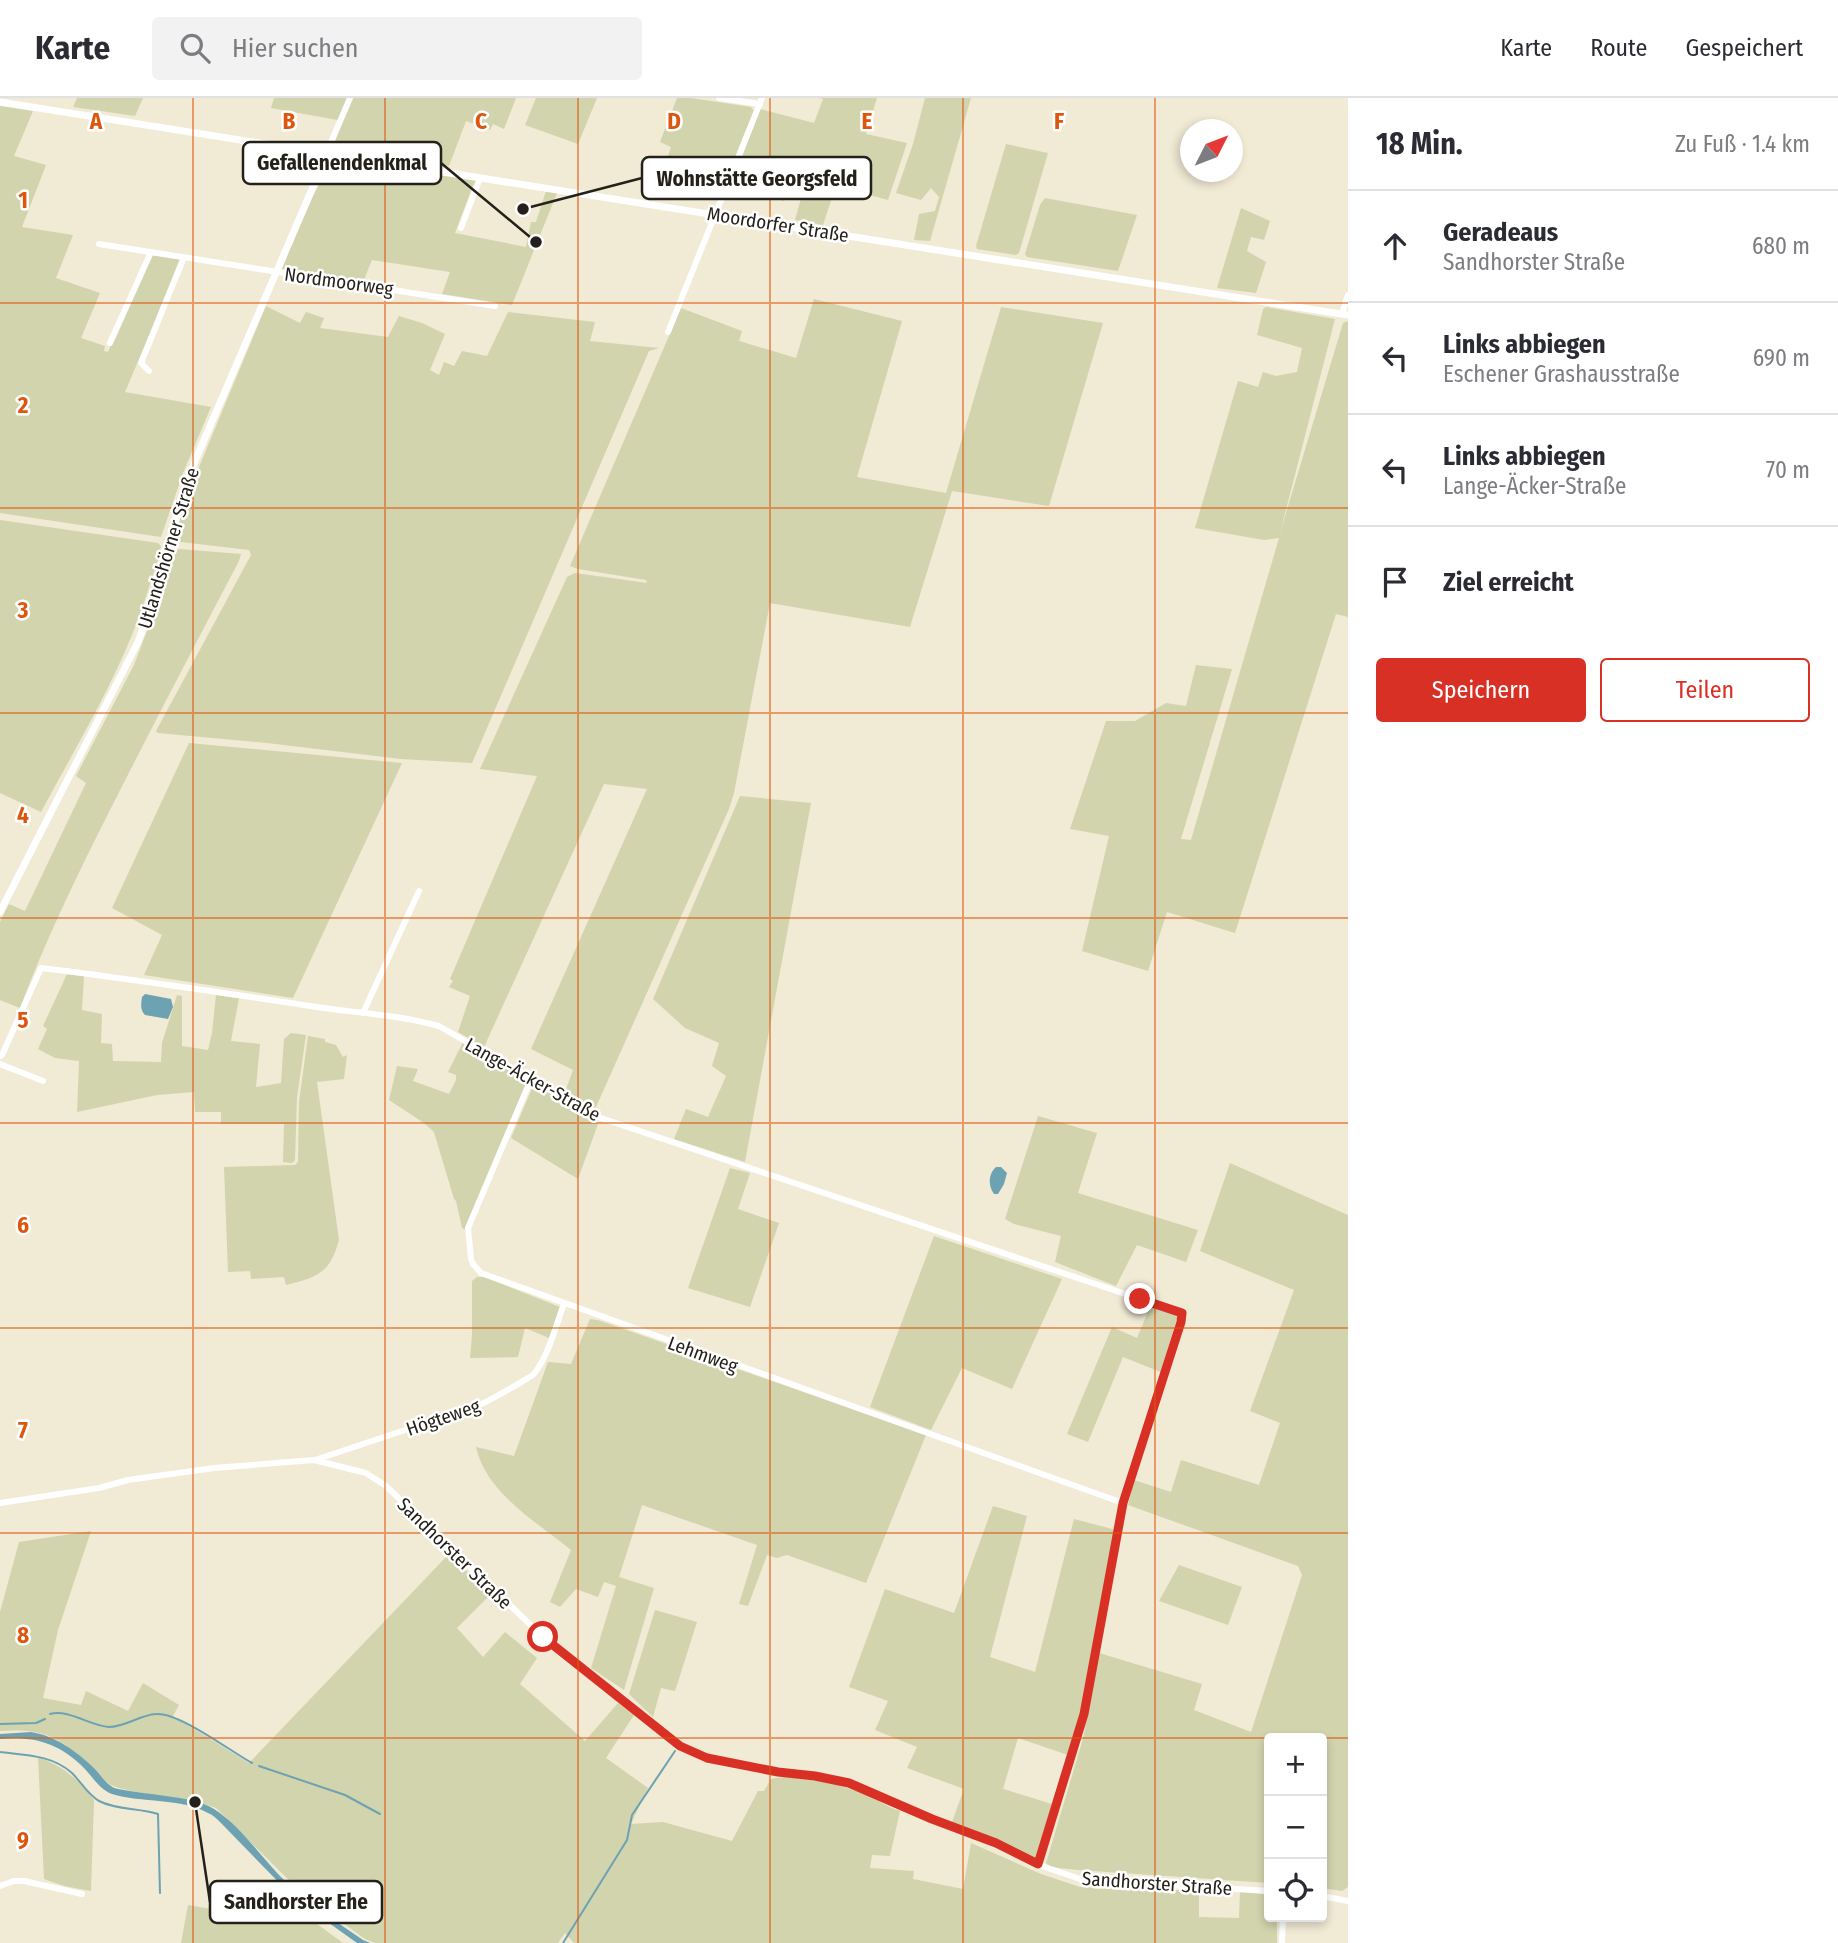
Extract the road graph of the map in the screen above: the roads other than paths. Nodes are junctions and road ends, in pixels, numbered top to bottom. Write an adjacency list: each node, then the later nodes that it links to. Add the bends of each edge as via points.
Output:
1 (350, 98): 5 (street, Utlandshörner Straße)
2 (719, 98): 3 (street)
3 (761, 101): 7 (street)
4 (0, 102): 5 (street, Moordorfer Straße)
5 (326, 153): 6 (street, Moordorfer Straße); 12 (street, Utlandshörner Straße)
6 (480, 178): 7 (street, Moordorfer Straße); 8 (street)
7 (715, 215): 15 (street, Moordorfer Straße); 16 (street)
8 (461, 228)
9 (99, 244): 10 (street, Nordmoorweg)
10 (151, 252): 11 (street, Nordmoorweg); 17 (street)
11 (184, 257): 12 (street, Nordmoorweg); 18 (street, via 141,363)
12 (276, 272): 14 (street, Nordmoorweg); 20 (street, Utlandshörner Straße, via 180,500 138,642)
13 (1348, 295): 15 (street)
14 (495, 306)
15 (1345, 315)
16 (668, 332)
17 (110, 343)
18 (149, 371)
19 (419, 891): 21 (street)
20 (0, 912)
21 (363, 1013): 22 (street, Lange-Äcker-Straße, via 41,968); 24 (street, Lange-Äcker-Straße, via 439,1026)
22 (0, 1056)
23 (0, 1064): 25 (street)
24 (531, 1079): 26 (street, Lehmweg, via 468,1228 469,1245 472,1264 481,1273); 29 (street, Lange-Äcker-Straße, via 606,1120 1182,1313)
25 (43, 1081)
26 (564, 1304): 27 (street, Högteweg, via 533,1375 458,1415); 29 (street, Lehmweg)
27 (314, 1460): 28 (street, Sandhorster Straße, via 215,1468); 30 (street, Sandhorster Straße, via 366,1473 386,1486 543,1637 680,1746 707,1758 849,1783)
28 (0, 1503)
29 (1123, 1503): 30 (street, via 1084,1714)
30 (1038, 1864): 32 (street, Sandhorster Straße, via 1083,1880)
31 (0, 1886): 33 (street, via 24,1881)
32 (1264, 1891)
33 (82, 1894)
34 (1327, 1897): 35 (street)
35 (1348, 1901)
36 (1283, 1922): 37 (street)
37 (1282, 1943)

